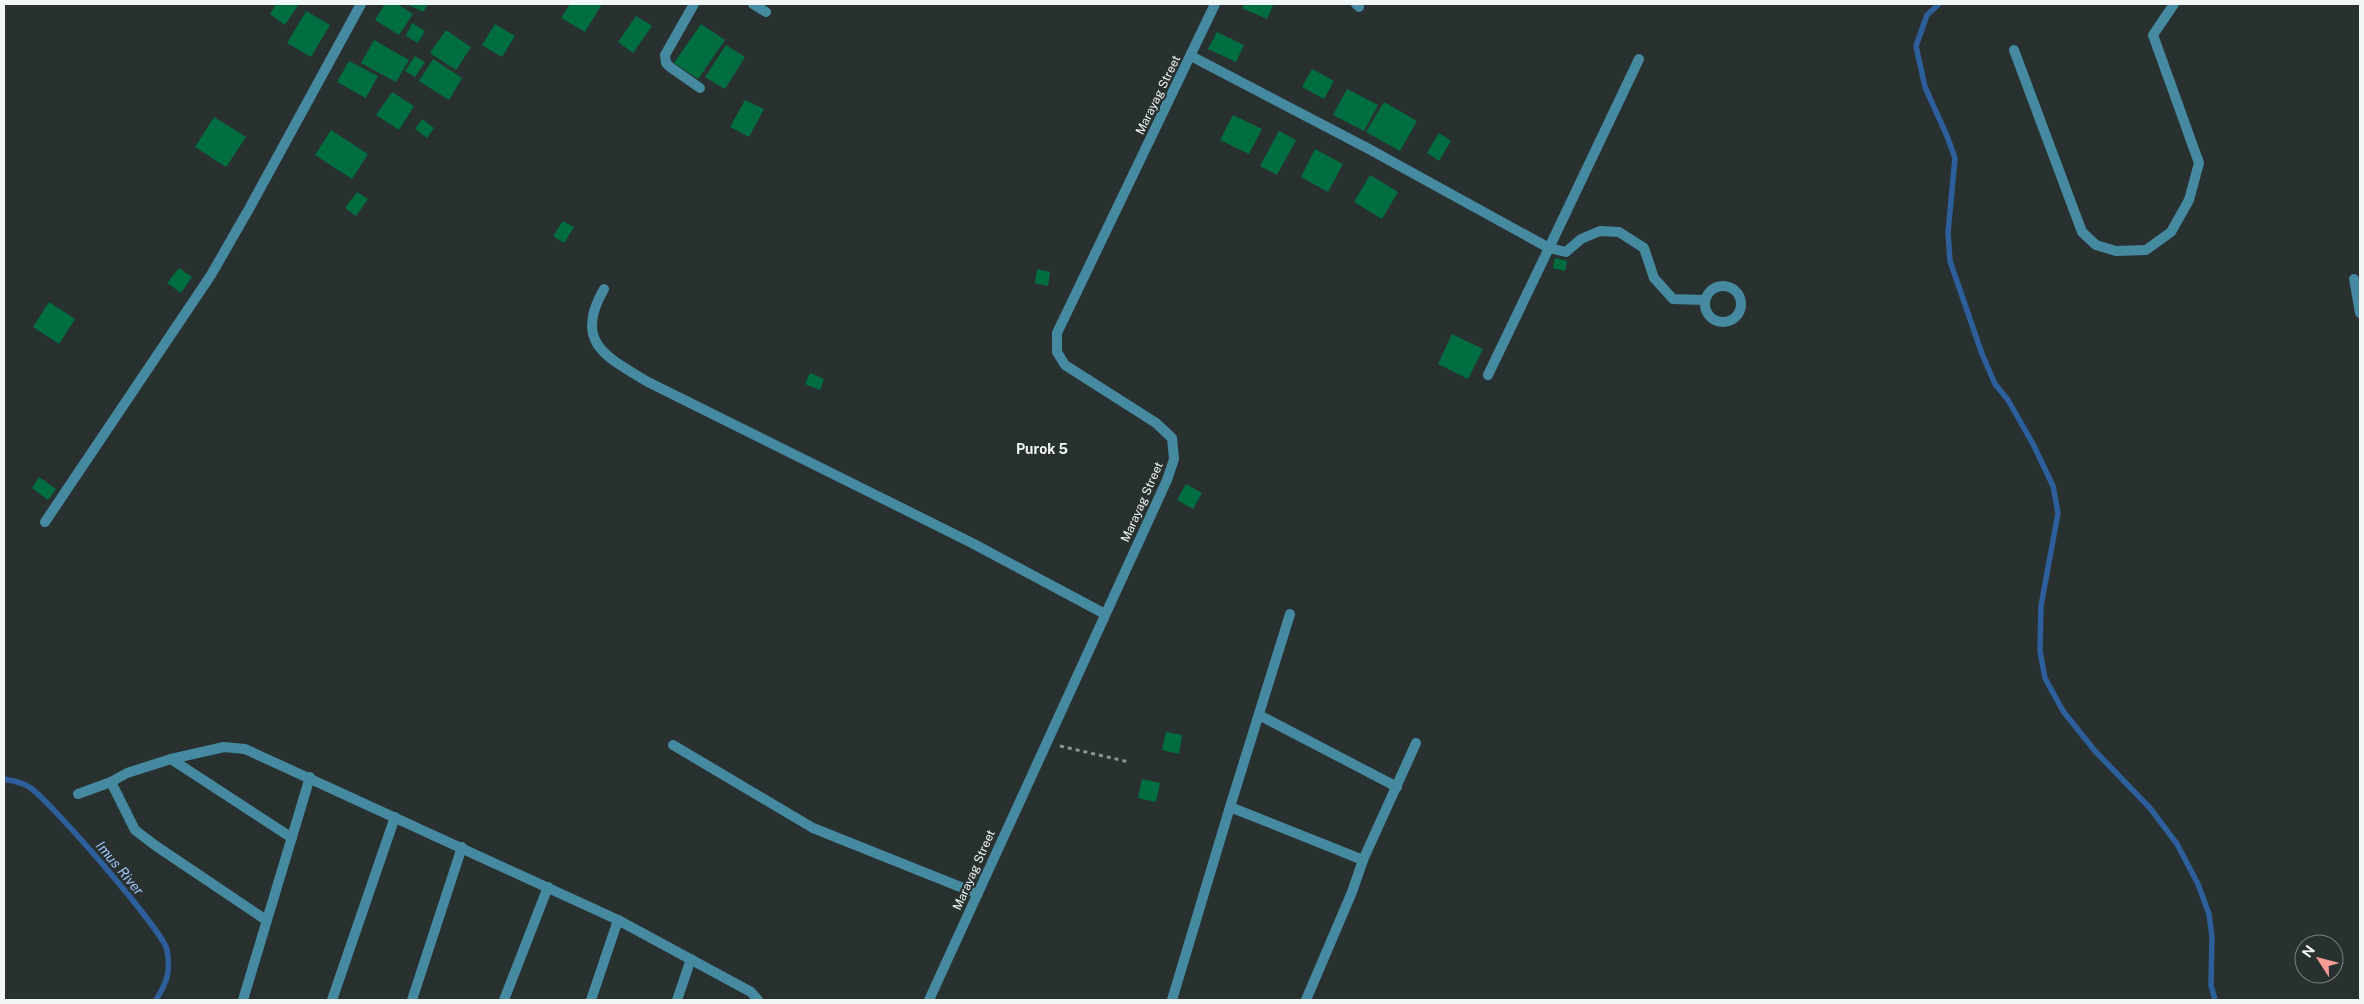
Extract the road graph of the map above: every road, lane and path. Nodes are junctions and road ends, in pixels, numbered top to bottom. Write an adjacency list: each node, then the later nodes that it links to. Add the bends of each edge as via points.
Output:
1 (361, 4): 17 (street, via 211,275)
2 (694, 4): 10 (street, via 665,55 670,67)
3 (753, 4): 6 (street)
4 (1215, 4): 8 (street, Marayag Street)
5 (2174, 4): 7 (street, via 2153,35 2199,163 2189,200 2170,232 2146,250 2116,251 2096,245 2082,232)
6 (766, 12)
7 (2014, 50)
8 (1191, 56): 11 (street); 18 (street, Marayag Street, via 1057,333 1057,352 1065,365 1156,423 1172,438 1174,459 1167,480)
9 (1639, 59): 11 (street)
10 (700, 88)
11 (1549, 248): 14 (street, via 1566,252 1600,230 1620,232 1644,248 1654,278 1673,299); 16 (street)
12 (2354, 279): 15 (street)
13 (604, 289): 18 (street, via 593,307 592,335 608,358 648,382 972,543)
14 (1705, 300)
15 (2360, 313)
16 (1488, 375)
17 (45, 522)
18 (1105, 614): 21 (street, Marayag Street)
19 (1290, 614): 20 (street)
20 (1259, 715): 28 (street); 30 (street)
21 (1045, 743): 25 (path); 36 (street, Marayag Street)
22 (1416, 743): 28 (street)
23 (673, 745): 36 (street, via 813,828)
24 (171, 759): 26 (street, via 224,747 245,749); 27 (street, via 126,773); 32 (street)
25 (1129, 762)
26 (310, 777): 31 (street); 32 (street)
27 (111, 782): 29 (street); 37 (street, via 135,830)
28 (1397, 787): 34 (street)
29 (78, 794)
30 (1230, 807): 34 (street); 48 (street)
31 (395, 817): 33 (street); 41 (street)
32 (292, 838): 37 (street)
33 (462, 847): 35 (street); 42 (street)
34 (1363, 860): 49 (street)
35 (548, 887): 38 (street); 43 (street)
36 (978, 894): 47 (street, Marayag Street)
37 (266, 920): 40 (street)
38 (618, 920): 39 (street); 44 (street)
39 (691, 959): 45 (street); 46 (street, via 751,992)
40 (243, 1000)
41 (332, 1000)
42 (412, 1000)
43 (504, 1000)
44 (591, 1000)
45 (677, 1000)
46 (758, 1000)
47 (929, 1000)
48 (1172, 1000)
49 (1306, 1000)

